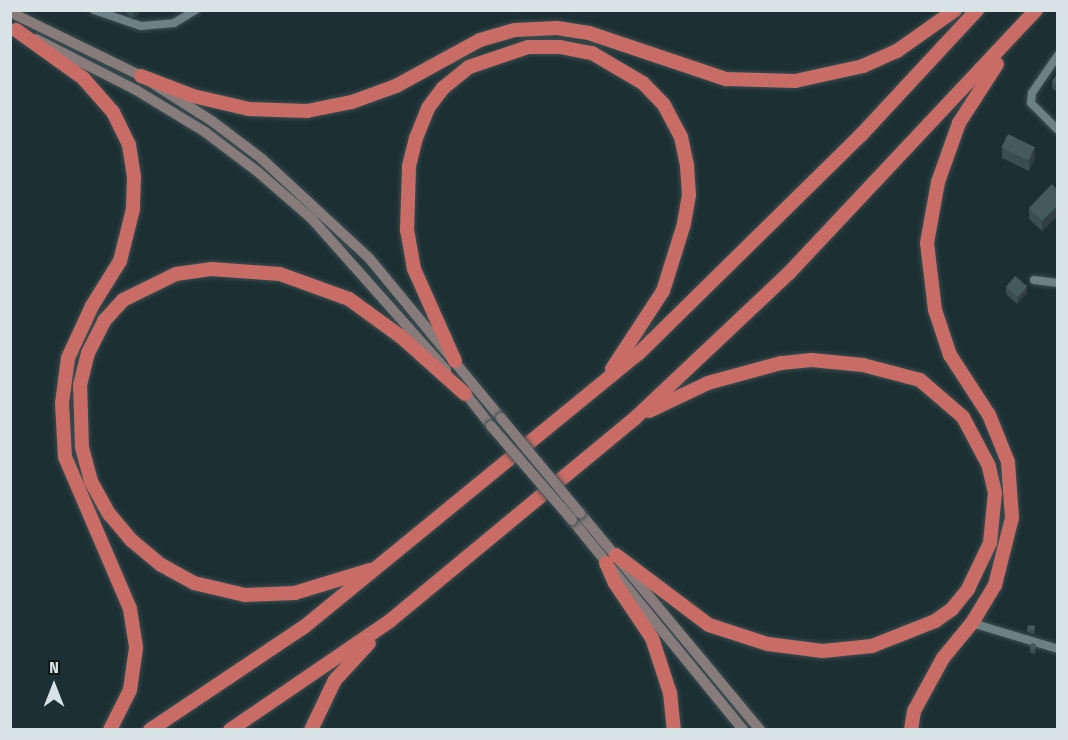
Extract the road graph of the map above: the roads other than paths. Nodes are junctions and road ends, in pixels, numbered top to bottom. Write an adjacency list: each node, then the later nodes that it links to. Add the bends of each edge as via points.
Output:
1 (94, 10): 2 (street, via 141,26 174,23)
2 (196, 10)
3 (955, 10): 10 (highway, via 897,51 863,66 795,81 726,79 589,33 556,28 515,30 480,39 396,86 352,102 307,111 249,110 193,96)
4 (977, 10): 15 (highway, via 762,235)
5 (1036, 10): 8 (highway)
6 (10, 12): 10 (street)
7 (13, 30): 16 (street, via 136,90 205,132 258,172 312,219); 23 (highway, via 83,78 112,112 129,145 134,178 133,209 120,261 92,306 68,358 62,403 65,457 130,609 136,648 130,690)
8 (1019, 31): 17 (highway, via 789,273); 21 (highway, via 959,123 938,182 927,243 935,310 950,355 1000,437 1012,490 1002,566)
9 (1058, 55): 11 (street, via 1032,93 1031,103)
10 (141, 76): 14 (street, via 212,121 319,208 369,258)
11 (1058, 130)
12 (1034, 280): 13 (street)
13 (1058, 283)
14 (455, 361): 15 (highway, via 414,269 407,231 409,166 428,108 443,88 469,67 528,47 592,52 643,83 664,105 681,137 689,195 663,291); 18 (street, bridge, via 580,513)
15 (599, 387): 19 (highway)
16 (465, 394): 18 (street, bridge, via 572,520); 19 (highway, via 400,336 349,299 280,274 245,270 176,274 145,287 123,300 104,321 88,352 78,414 91,481 109,514 132,541 161,565 194,583 245,595 295,593 333,585)
17 (634, 418): 18 (highway, via 708,383 752,368 811,360 891,369 920,380 963,417 989,466 995,519 980,569 952,609 914,631 872,646 849,649 824,651 768,644 709,625); 20 (highway)
18 (611, 559): 27 (highway, via 655,647 670,693); 28 (street); 29 (street)
19 (386, 564): 24 (highway, via 304,627)
20 (391, 620): 25 (highway); 26 (highway, via 335,680)
21 (972, 623): 22 (street); 30 (highway, via 943,658 914,711)
22 (1058, 649)
23 (110, 729)
24 (150, 729)
25 (230, 729)
26 (311, 729)
27 (674, 729)
28 (743, 729)
29 (760, 729)
30 (911, 729)

